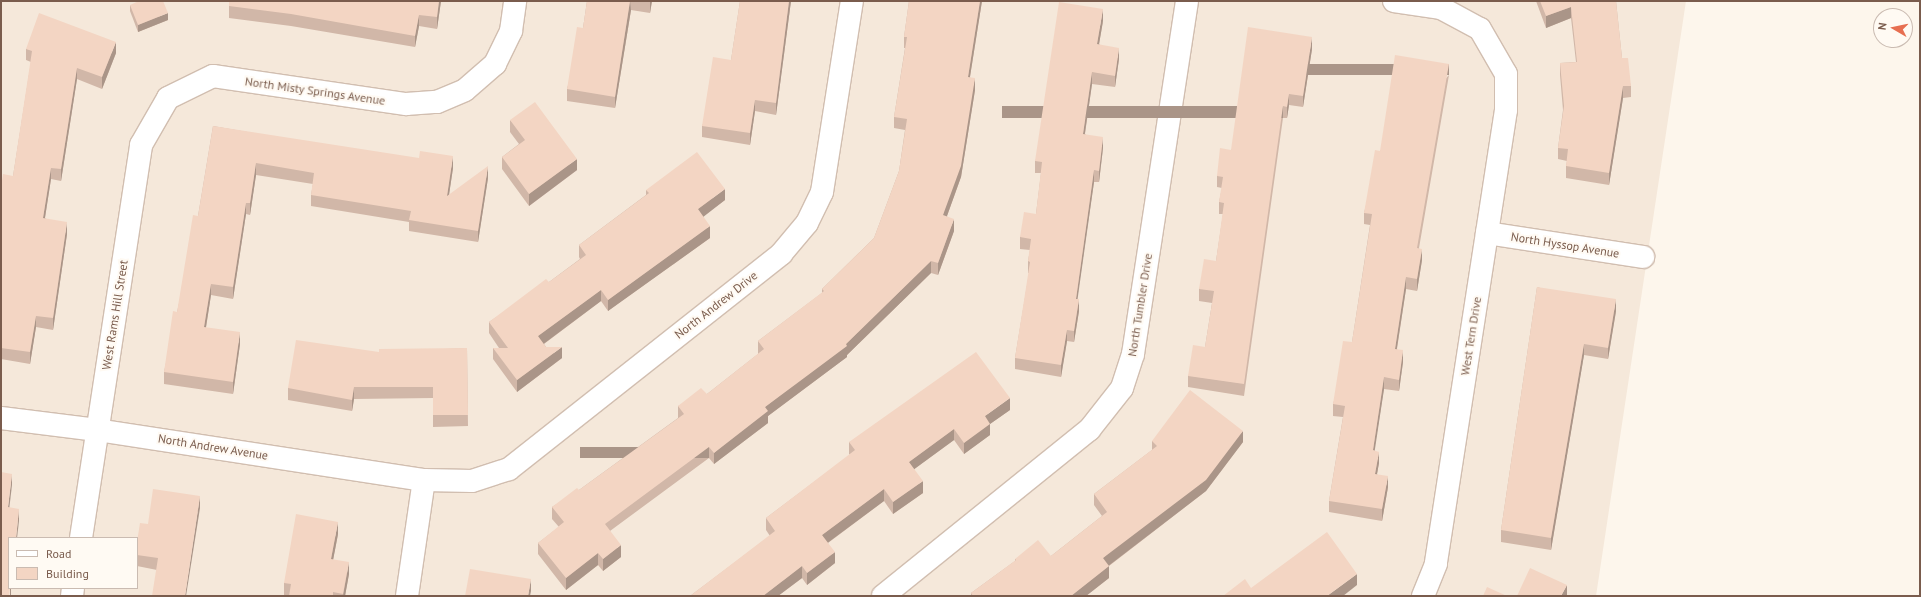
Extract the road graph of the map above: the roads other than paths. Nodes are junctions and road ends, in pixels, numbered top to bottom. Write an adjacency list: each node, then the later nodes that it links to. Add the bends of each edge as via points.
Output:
1 (515, 1): 5 (street, North Misty Springs Avenue, via 511,31 495,64 465,90 437,102 406,104 212,76)
2 (852, 1): 10 (street, North Andrew Drive, via 822,192 807,223 781,254 509,469 472,481)
3 (1187, 1): 13 (street, North Tumbler Drive, via 1134,354 1122,388 1089,430)
4 (1394, 1): 6 (street, West Tern Drive, via 1441,8 1480,29 1506,74 1506,110)
5 (168, 98): 9 (street, West Rams Hill Street, via 141,145)
6 (1487, 233): 7 (street, North Hyssop Avenue); 14 (street, West Tern Drive, via 1436,564)
7 (1643, 257)
8 (1, 418): 9 (street, North Andrew Avenue)
9 (97, 430): 10 (street, North Andrew Avenue); 11 (street, West Rams Hill Street)
10 (424, 480): 12 (street)
11 (81, 537)
12 (407, 596)
13 (883, 596)
14 (1423, 596)

